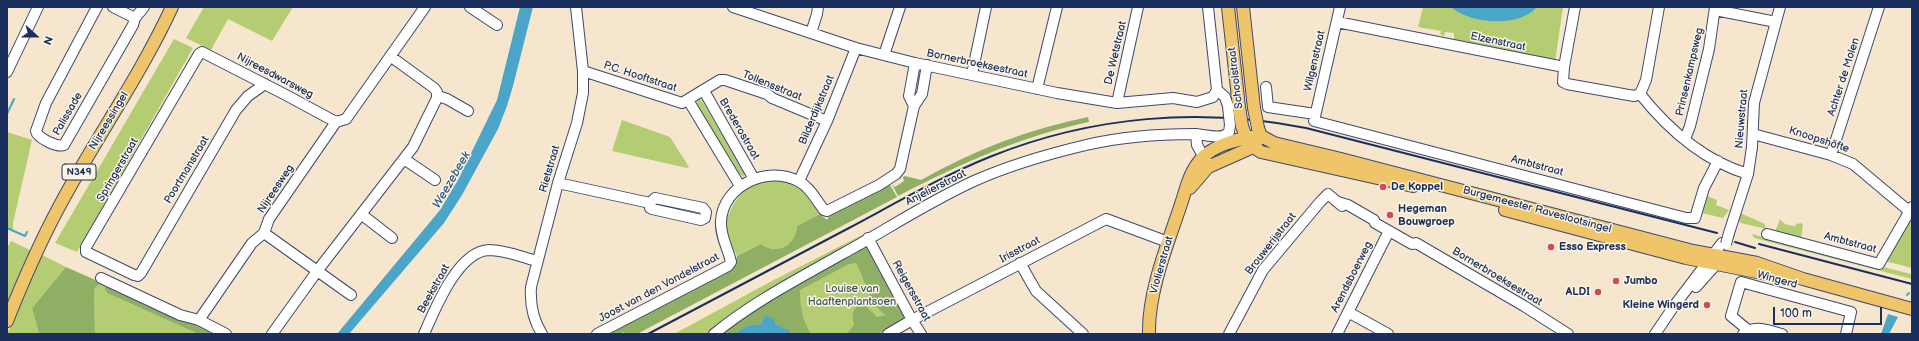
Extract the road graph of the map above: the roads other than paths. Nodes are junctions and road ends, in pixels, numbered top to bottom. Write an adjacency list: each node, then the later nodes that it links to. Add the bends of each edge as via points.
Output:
1 (38, 7): 39 (street)
2 (97, 7): 25 (street, Palissade, via 46,103 36,131 38,135 59,146 64,145)
3 (113, 7): 25 (street)
4 (144, 7): 25 (street, Palissade)
5 (172, 7): 29 (main road, Nijreessingel / N349)
6 (177, 7): 29 (main road, Nijreessingel / N349)
7 (425, 7): 34 (street, Nijreesweg)
8 (470, 7): 28 (street)
9 (576, 7): 38 (street, Rietstraat)
10 (733, 7): 30 (street, Bornerbroeksestraat)
11 (818, 7): 30 (street)
12 (900, 7): 33 (street)
13 (986, 7): 40 (street)
14 (1057, 7): 43 (street)
15 (1138, 7): 49 (street, De Wetstraat)
16 (1208, 7): 44 (street, Schoolstraat)
17 (1228, 7): 51 (main road, Schoolstraat)
18 (1243, 7): 57 (main road, Schoolstraat, bridge)
19 (1340, 7): 26 (street, Wilgenstraat)
20 (1575, 7): 37 (street)
21 (1659, 7): 46 (street, via 1646,80)
22 (1780, 7): 27 (street, Nieuwstraat)
23 (1879, 7): 62 (street, Achter de Molen)
24 (1715, 8): 27 (street, Prinsenkampsweg); 60 (street, Prinsenkampsweg, via 1709,49)
25 (135, 18)
26 (1336, 22): 37 (street, Elzenstraat); 53 (street, Wilgenstraat)
27 (1776, 22): 59 (street, Nieuwstraat, via 1757,87)
28 (497, 25)
29 (162, 30): 94 (main road, Nijreessingel / N349, via 60,205 31,263)
30 (811, 33): 31 (street, Bornerbroeksestraat)
31 (856, 48): 33 (street, Bornerbroeksestraat); 54 (street, Bilderdijkstraat)
32 (202, 52): 41 (street, Nijreesdwarsweg); 87 (street, Springerstraat, via 86,247 86,252 90,255)
33 (884, 55): 35 (street, Bornerbroeksestraat)
34 (390, 56): 47 (street, via 434,88); 55 (street, Nijreesweg, via 346,119)
35 (915, 63): 36 (street, Bornerbroeksestraat); 50 (street, Joost van den Vondelstraat, via 910,96)
36 (927, 66): 40 (street, Bornerbroeksestraat); 50 (street, Joost van den Vondelstraat, via 922,94)
37 (1564, 68): 46 (street, via 1562,78 1567,84 1634,96)
38 (583, 71): 48 (street, P.C. Hooftstraat, via 682,103); 70 (street, Rietstraat, via 583,93 577,123)
39 (7, 72)
40 (972, 74): 43 (street, Bornerbroeksestraat)
41 (266, 84): 55 (street, Nijreesdwarsweg); 87 (street, Poortmanstraat, via 248,96 236,110)
42 (1266, 87): 53 (street, Ambtstraat, via 1268,106)
43 (1037, 89): 49 (street, Bornerbroeksestraat)
44 (1217, 90): 49 (street, Bornerbroeksestraat, via 1213,97 1197,102 1173,98); 51 (street, Schoolstraat)
45 (704, 91): 48 (street, Tollensstraat); 54 (street, Tollensstraat, via 720,80 725,80 767,94); 67 (street, Brederostraat)
46 (1640, 94): 60 (street, via 1664,123)
47 (438, 96): 52 (street); 63 (street, via 415,145)
48 (688, 100): 71 (street)
49 (1117, 104)
50 (914, 106): 69 (street, Joost van den Vondelstraat, via 904,158 900,169 891,178 827,211 805,185)
51 (1234, 106): 56 (main road, Schoolstraat, bridge)
52 (468, 111)
53 (1315, 117): 64 (street, Ambtstraat, via 1680,217 1695,218 1704,188)
54 (827, 121): 69 (street, Bilderdijkstraat)
55 (336, 122): 77 (street, Nijreesweg, via 269,219)
56 (1236, 126): 58 (street, Anjelierstraat, via 1222,136); 61 (main road, Schoolstraat)
57 (1259, 132): 61 (main road, Violierstraat); 83 (main road, Burgemeester Raveslootsingel, via 1274,143 1698,252)
58 (1196, 134): 65 (street, via 1197,145); 80 (street, Anjelierstraat, via 1120,139 1042,157 974,182)
59 (1752, 134): 62 (street, Knoopshöfte); 66 (street, Nieuwstraat)
60 (1685, 139): 64 (street)
61 (1249, 142): 65 (main road, Violierstraat, via 1210,152); 83 (main road, Burgemeester Raveslootsingel, via 1261,152 1408,185 1686,258)
62 (1831, 155): 73 (street, Knoopshöfte, via 1853,164)
63 (404, 159): 68 (street); 74 (street)
64 (1718, 161): 66 (street)
65 (1206, 162): 81 (main road, Violierstraat, via 1194,167 1188,179)
66 (1748, 174): 83 (street, Nieuwstraat)
67 (754, 179): 69 (street, Joost van den Vondelstraat, via 781,175); 71 (street, Joost van den Vondelstraat)
68 (435, 180)
69 (798, 181)
70 (558, 183): 75 (street, via 650,202 652,209 701,220 705,215); 84 (street, Rietstraat)
71 (740, 186): 75 (street, Joost van den Vondelstraat, via 727,202)
72 (1333, 198): 76 (street, Bornerbroeksestraat, via 1346,210); 106 (street, Brouwerijstraat, via 1263,270); 107 (street, Brouwerijstraat, via 1266,275)
73 (1911, 209): 78 (street, Ambtstraat, via 1879,264)
74 (361, 214): 79 (street); 86 (street)
75 (721, 220): 101 (street, Joost van den Vondelstraat, via 721,234 731,262 728,266)
76 (1389, 231): 82 (street, Bornerbroeksestraat); 91 (street, Arendsboerweg)
77 (264, 233): 86 (street); 92 (street, Nijreesweg, via 252,243)
78 (1767, 234)
79 (392, 238)
80 (868, 238): 93 (street, Reigersstraat); 102 (street, Anjelierstraat, via 741,313)
81 (1168, 242): 85 (street, Irisstraat, via 1106,218); 97 (main road, Violierstraat, via 1152,304)
82 (1412, 244): 110 (street, Bornerbroeksestraat, via 1414,248); 111 (street, Bornerbroeksestraat, via 1416,243)
83 (1718, 253): 90 (main road, Burgemeester Raveslootsingel); 112 (street); 113 (street, via 1703,279)
84 (537, 261): 96 (street, Rietstraat, via 530,302); 100 (street, Beekstraat, via 488,250 475,254 454,275)
85 (1020, 263): 93 (street, Irisstraat); 105 (street, via 1036,291)
86 (318, 270): 89 (street); 99 (street)
87 (138, 276)
88 (101, 278): 92 (street)
89 (351, 295)
90 (1912, 309)
91 (1348, 312): 108 (street, Arendsboerweg); 109 (street)
92 (199, 320): 98 (street)
93 (912, 320): 103 (street, Irisstraat); 104 (street, Reigersstraat)
94 (7, 321)
95 (1745, 332): 114 (street, Wingerd, via 1758,328); 115 (street, Wingerd, via 1731,316 1741,282 1851,312)
96 (540, 333)
97 (1149, 333)
98 (226, 334)
99 (272, 334)
100 (424, 334)
101 (597, 334)
102 (714, 334)
103 (888, 334)
104 (922, 334)
105 (1083, 334)
106 (1229, 334)
107 (1235, 334)
108 (1337, 334)
109 (1388, 334)
110 (1556, 334)
111 (1568, 334)
112 (1655, 334)
113 (1662, 334)
114 (1782, 334)
115 (1846, 334)

